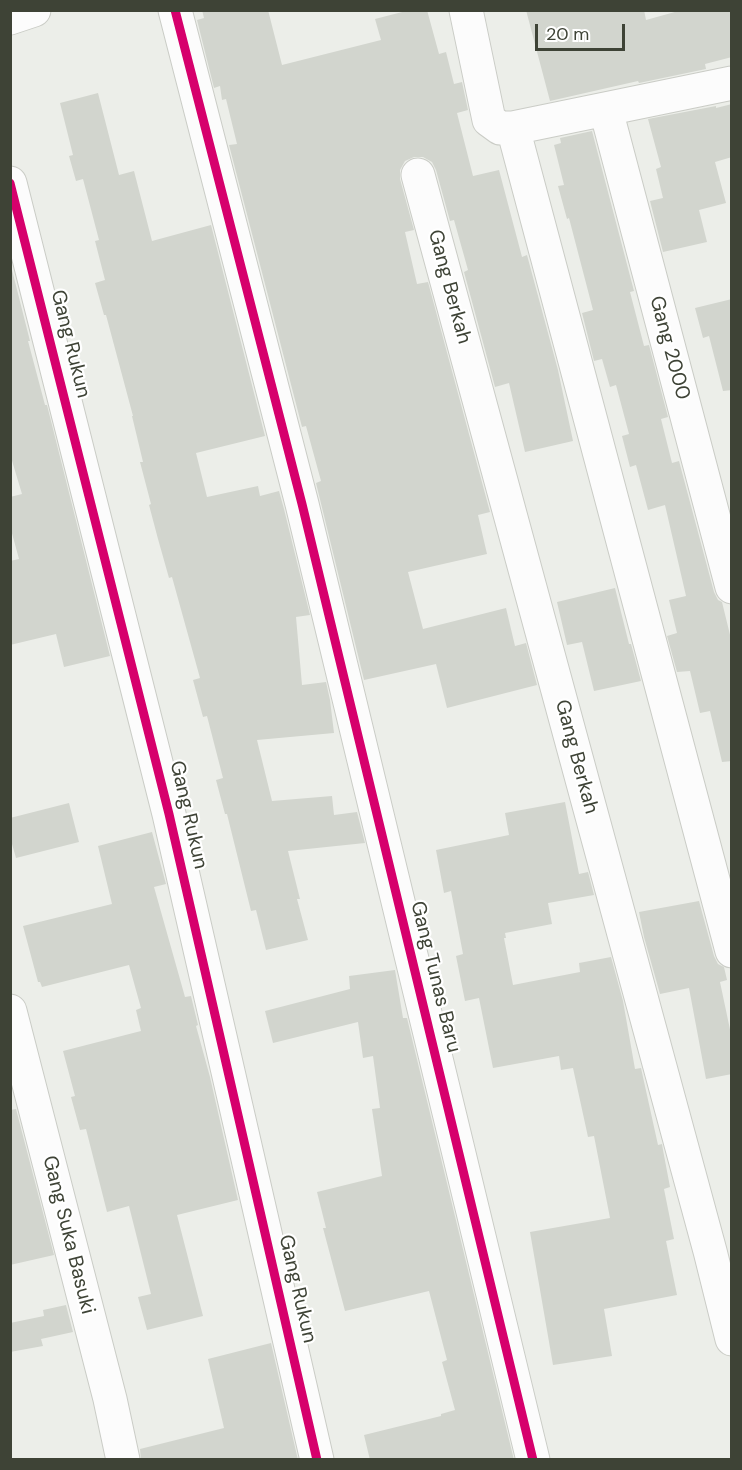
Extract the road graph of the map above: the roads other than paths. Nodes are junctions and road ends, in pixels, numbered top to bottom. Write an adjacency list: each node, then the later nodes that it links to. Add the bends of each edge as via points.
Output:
1 (34, 10): 4 (street)
2 (175, 10): 16 (street, Gang Tunas Baru, via 302,504)
3 (466, 10): 7 (street, via 489,120 500,128)
4 (10, 18)
5 (732, 83): 6 (street)
6 (606, 110): 7 (street); 10 (street, Gang 2000)
7 (513, 128): 11 (street)
8 (418, 175): 13 (street, Gang Berkah)
9 (10, 183): 15 (street, Gang Rukun, via 169,814)
10 (732, 587)
11 (732, 951)
12 (10, 1011): 14 (street, Gang Suka Basuki)
13 (732, 1338)
14 (123, 1460)
15 (317, 1460)
16 (533, 1460)

